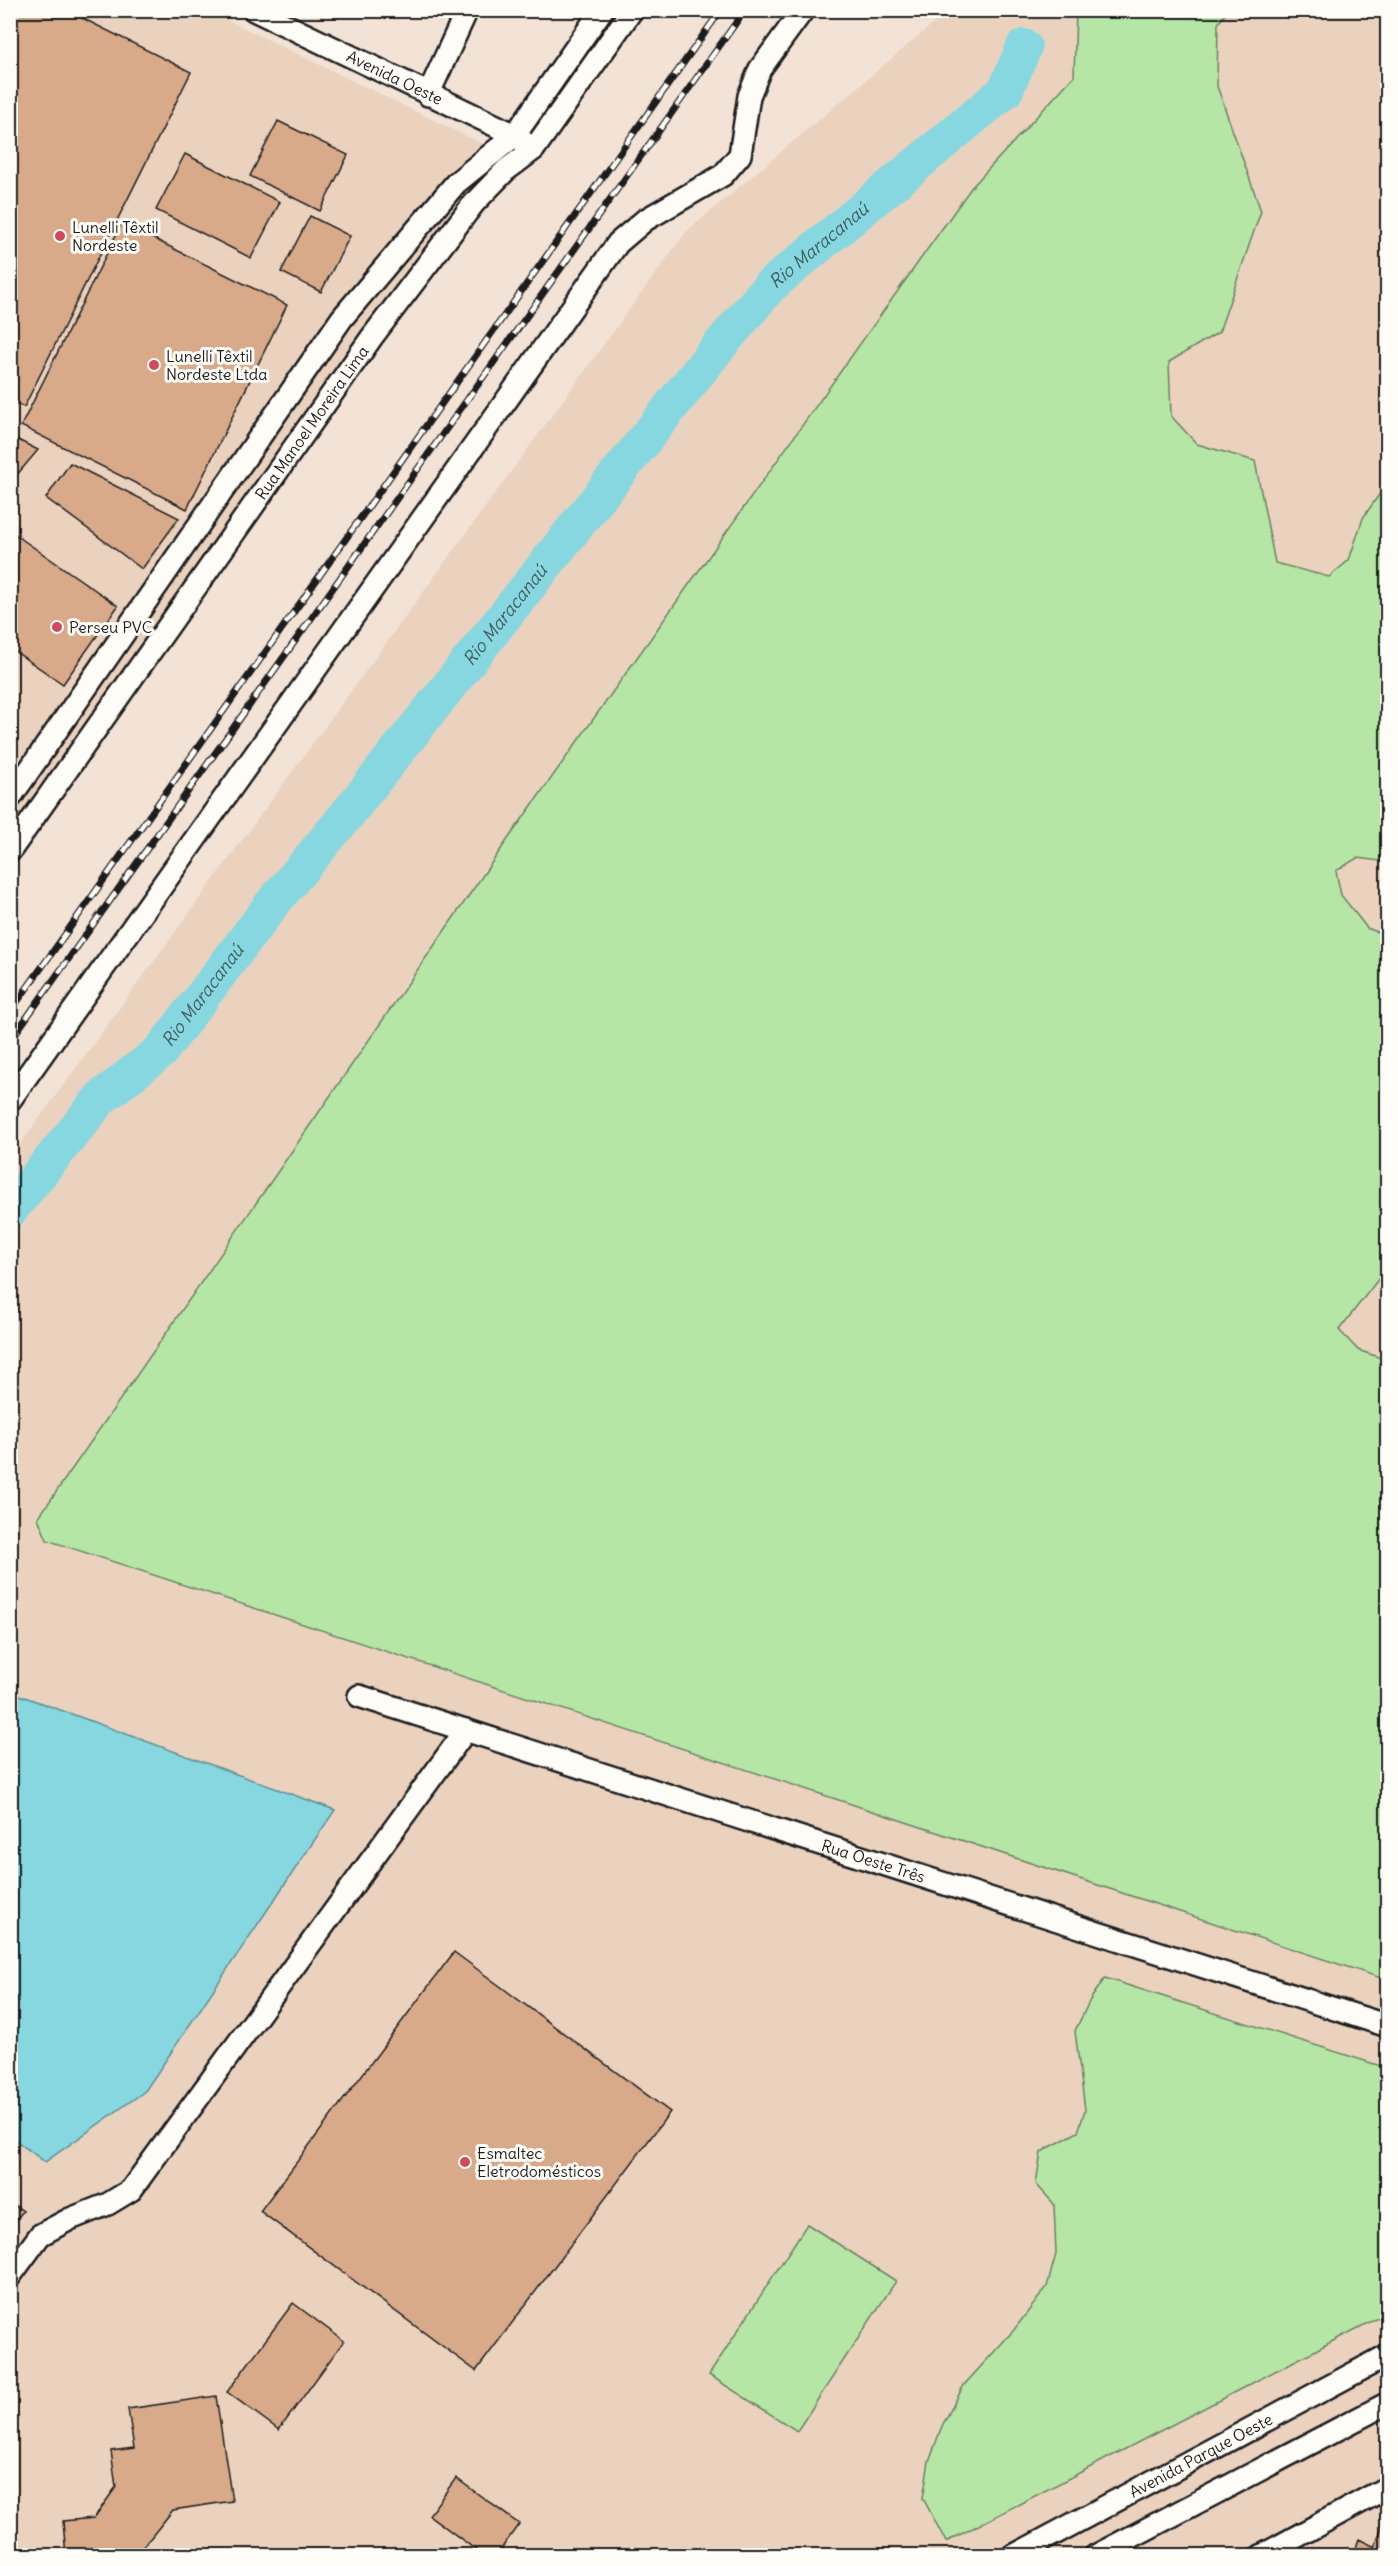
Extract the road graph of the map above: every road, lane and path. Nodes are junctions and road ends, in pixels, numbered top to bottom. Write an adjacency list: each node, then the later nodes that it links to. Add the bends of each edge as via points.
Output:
1 (254, 10): 6 (street, Avenida Oeste)
2 (467, 10): 6 (street)
3 (602, 10): 7 (street, Rua Manoel Moreira Lima)
4 (632, 10): 8 (street, Rua Manoel Moreira Lima)
5 (803, 10): 13 (street, via 760,69 749,96 740,155 723,175 645,220 618,243)
6 (428, 95): 7 (street, Avenida Oeste)
7 (515, 135): 8 (street, Avenida Oeste); 9 (street, Rua Manoel Moreira Lima, via 456,183)
8 (534, 149): 10 (street, Rua Manoel Moreira Lima, via 506,170 474,203)
9 (342, 318): 10 (street); 11 (street, Rua Manoel Moreira Lima)
10 (372, 337): 12 (street, Rua Manoel Moreira Lima)
11 (10, 798)
12 (10, 851)
13 (10, 1100)
14 (359, 1696): 15 (street, Rua Oeste Três)
15 (466, 1730): 16 (street, Rua Oeste Três); 17 (street, via 131,2190 40,2235)
16 (1388, 2026)
17 (10, 2276)
18 (1388, 2355): 21 (street, Avenida Parque Oeste)
19 (1388, 2403): 23 (street)
20 (1388, 2487): 24 (street)
21 (1039, 2549): 22 (street, Avenida Parque Oeste)
22 (1013, 2556)
23 (1095, 2556)
24 (1261, 2556)

